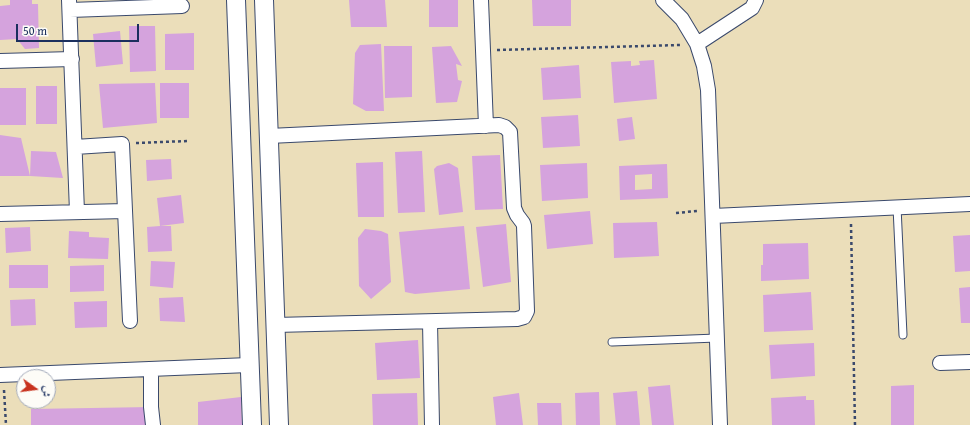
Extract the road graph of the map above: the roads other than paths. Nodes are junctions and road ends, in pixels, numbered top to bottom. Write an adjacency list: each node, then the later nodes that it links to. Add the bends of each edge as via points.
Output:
1 (236, 0): 28 (street)
2 (264, 0): 12 (street)
3 (481, 0): 11 (street)
4 (663, 0): 8 (street, via 682,20)
5 (756, 0): 8 (street, via 752,8)
6 (70, 5): 7 (street); 9 (street)
7 (182, 6)
8 (697, 44): 18 (street, via 708,90)
9 (72, 60): 10 (street); 13 (street)
10 (0, 61)
11 (486, 126): 12 (street); 21 (street, via 502,126 510,132 514,208 524,226 526,315 517,320)
12 (269, 136): 22 (street)
13 (75, 147): 16 (street, via 122,144); 17 (street)
14 (970, 204): 15 (street)
15 (897, 207): 18 (street); 23 (lane)
16 (125, 211): 17 (street); 20 (street)
17 (77, 212): 19 (street)
18 (713, 213): 24 (street)
19 (0, 214)
20 (130, 322)
21 (430, 322): 22 (street); 34 (street)
22 (275, 325): 33 (street)
23 (903, 335)
24 (717, 338): 25 (lane); 35 (street)
25 (612, 342)
26 (970, 362): 27 (street)
27 (940, 363)
28 (249, 365): 29 (street); 32 (street)
29 (151, 369): 30 (street); 31 (street)
30 (2, 375)
31 (152, 425)
32 (252, 425)
33 (279, 425)
34 (432, 425)
35 (720, 425)

